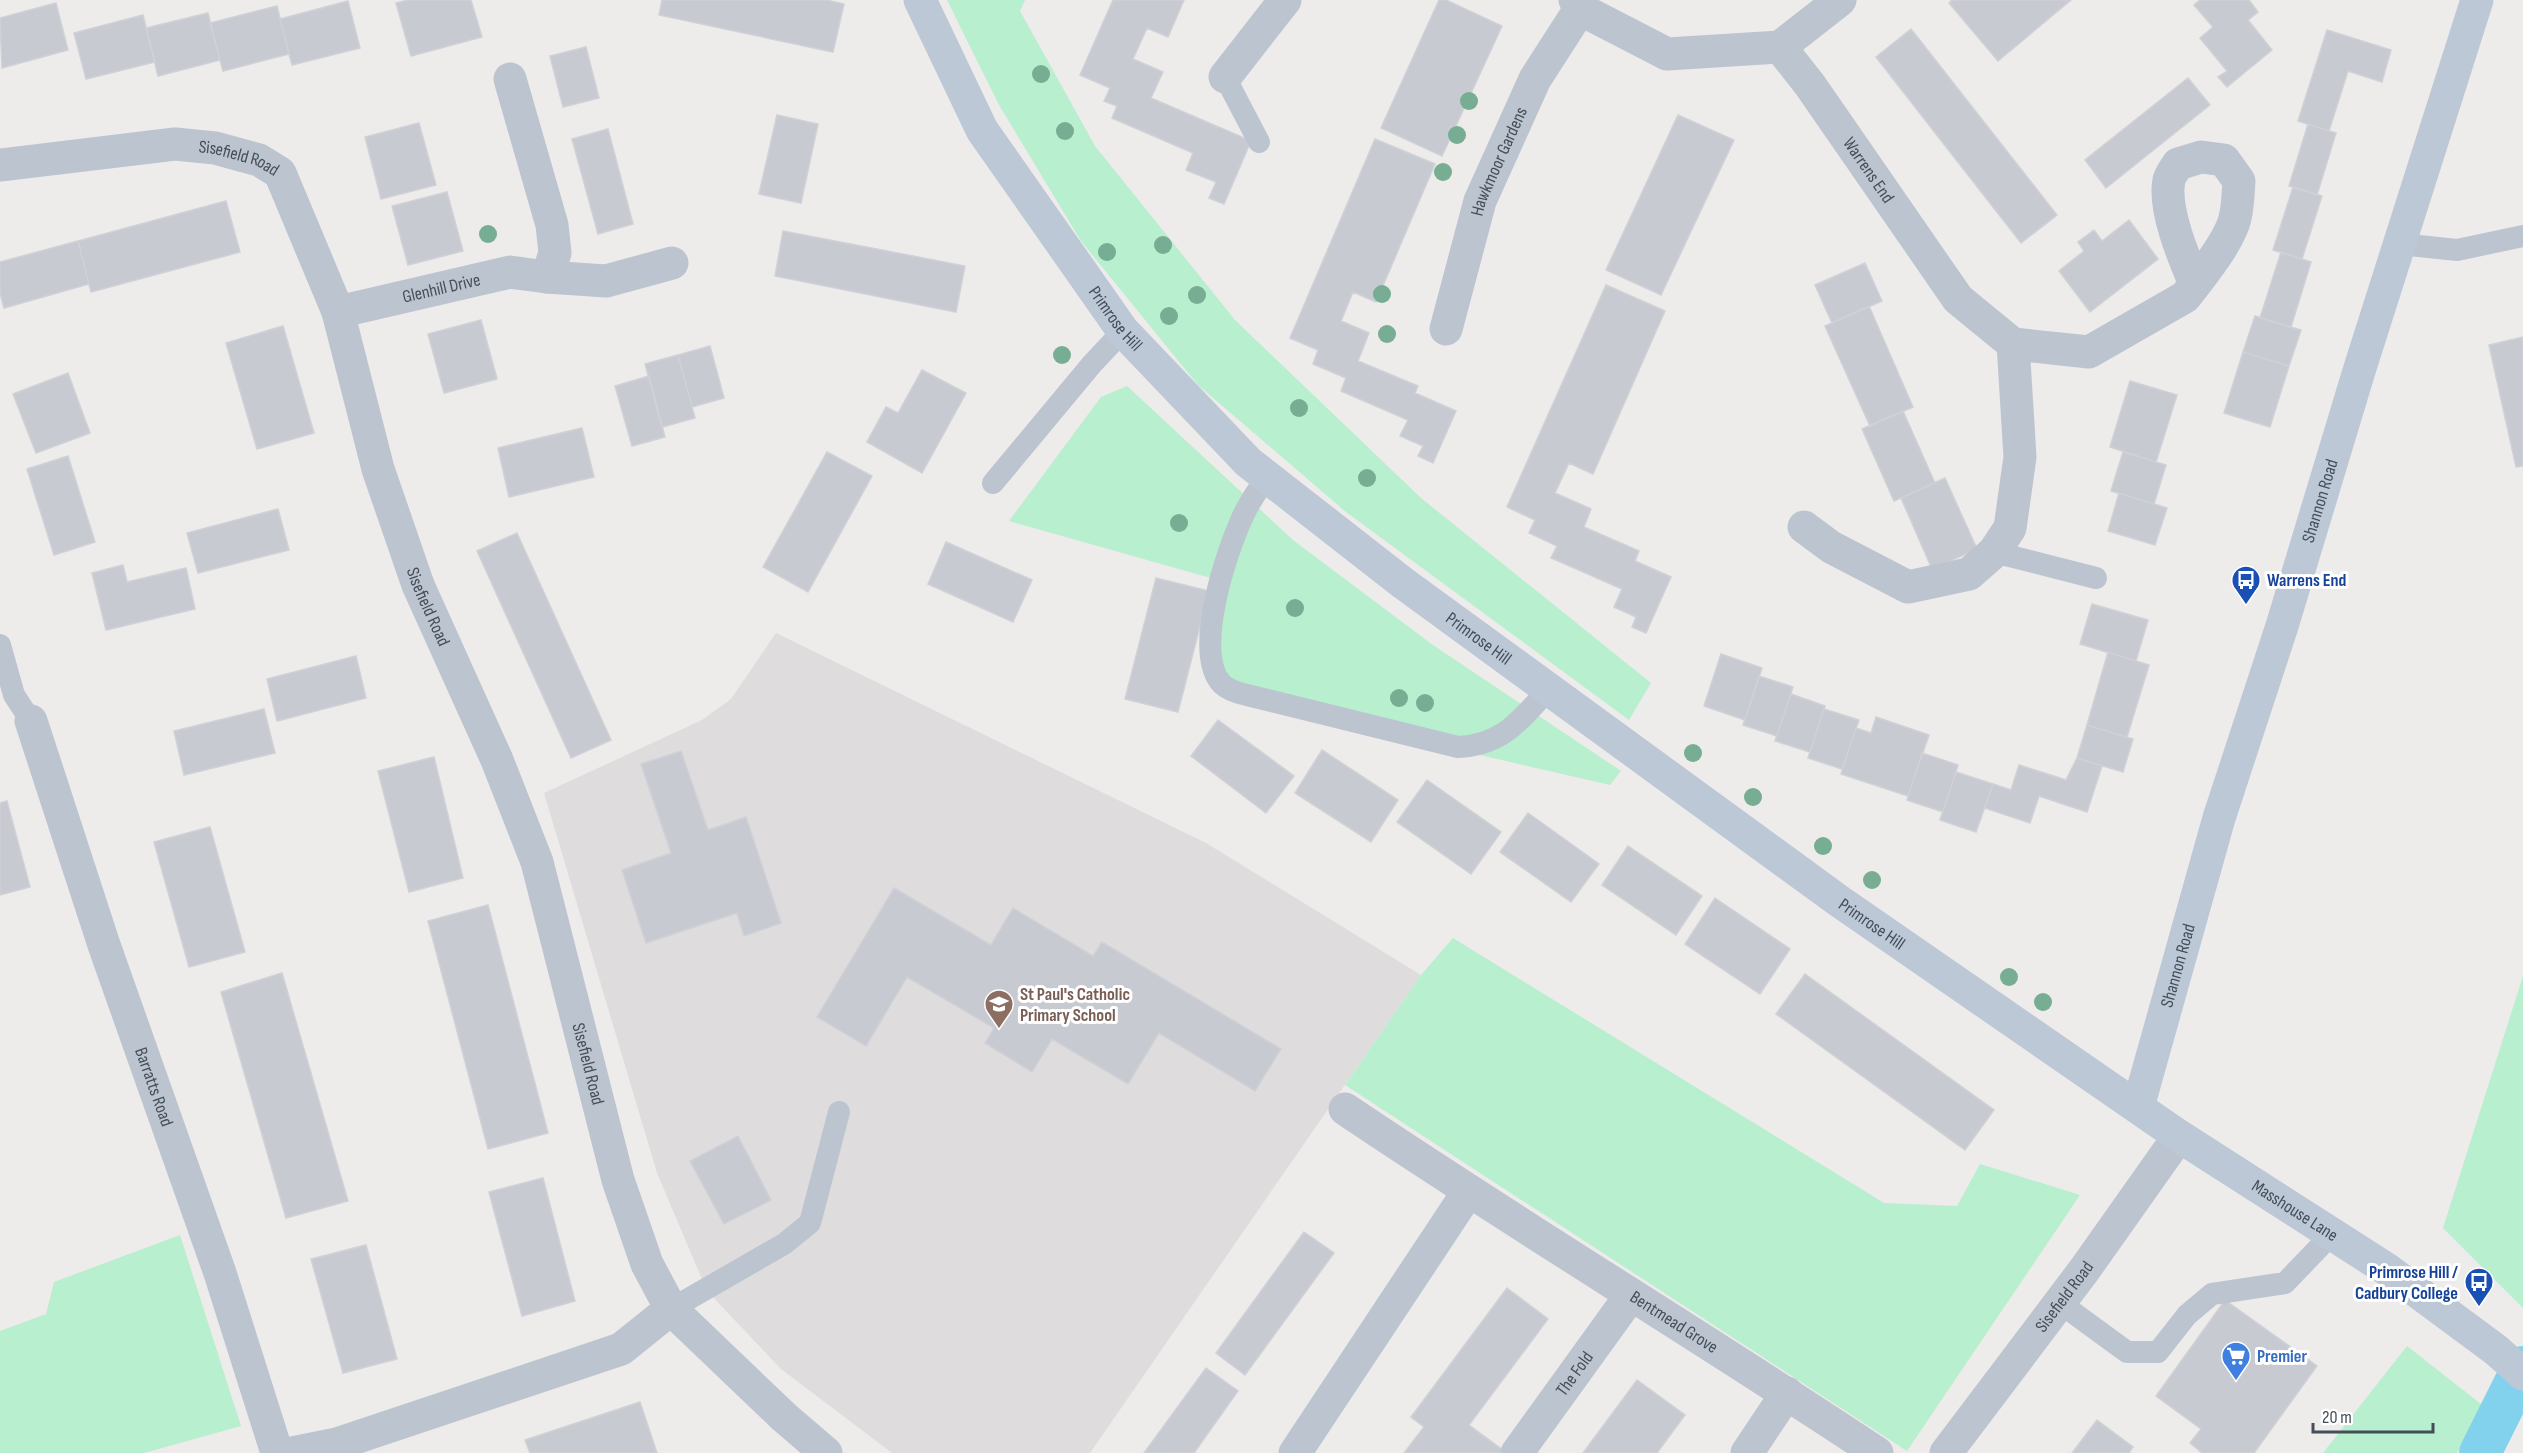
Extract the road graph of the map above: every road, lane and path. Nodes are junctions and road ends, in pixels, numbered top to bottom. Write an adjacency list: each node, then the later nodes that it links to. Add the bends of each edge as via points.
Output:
1 (920, 0): 18 (street, Primrose Hill, via 982,130)
2 (1285, 0): 7 (street)
3 (1839, 0): 6 (street)
4 (2477, 0): 12 (street, Shannon Road)
5 (1578, 4): 6 (street, Hawkmoor Gardens, via 1666,54); 17 (street, Hawkmoor Gardens, via 1534,79 1480,201)
6 (1779, 47): 19 (street, Warrens End, via 1810,85 1958,299)
7 (1225, 77): 9 (lane)
8 (510, 79): 14 (street, via 552,225 555,253)
9 (1259, 142)
10 (0, 165): 16 (street, Sisefield Road, via 175,144 215,148 259,160 280,172)
11 (2523, 236): 12 (lane, via 2457,250)
12 (2400, 244): 28 (street, Shannon Road, via 2219,818)
13 (672, 263): 14 (street, Glenhill Drive, via 606,281)
14 (547, 277): 16 (street, Glenhill Drive, via 510,272)
15 (2195, 284): 19 (street, via 2185,297 2089,352)
16 (338, 312): 36 (street, Sisefield Road, via 378,468 418,585 497,760 537,862 618,1180 647,1264)
17 (1446, 329)
18 (1123, 331): 20 (street, Primrose Hill, via 1248,462); 21 (lane)
19 (2013, 344): 23 (street, via 2020,457 2010,528)
20 (1267, 476): 26 (street, Primrose Hill, via 1403,583); 26 (lane, via 1243,516 1210,622 1212,661 1222,684 1246,695 1458,747 1480,746 1501,735)
21 (993, 483)
22 (1804, 527): 23 (street, via 1831,547 1908,587 1969,574)
23 (1994, 552): 24 (lane)
24 (2096, 578)
25 (0, 645): 27 (lane, via 14,695)
26 (1549, 689): 28 (street, Primrose Hill, via 1839,901)
27 (30, 721): 39 (street, Barratts Road, via 220,1274)
28 (2138, 1107): 31 (street, Primrose Hill)
29 (1345, 1109): 32 (street, Bentmead Grove)
30 (839, 1112): 36 (lane, via 810,1223 784,1244)
31 (2179, 1136): 33 (street, Masshouse Lane); 35 (street, Sisefield Road)
32 (1468, 1192): 34 (street, Bentmead Grove); 42 (street)
33 (2332, 1234): 35 (lane, via 2285,1283 2212,1294 2187,1315 2158,1352 2127,1352); 37 (street, Masshouse Lane, via 2388,1270)
34 (1631, 1294): 38 (street, Bentmead Grove); 43 (street, The Fold)
35 (2060, 1304): 46 (street, Sisefield Road)
36 (671, 1309): 40 (street, via 621,1349 337,1444); 41 (street, Sisefield Road)
37 (2523, 1374)
38 (1786, 1393): 44 (street); 45 (street, Bentmead Grove)
39 (277, 1453)
40 (292, 1453)
41 (826, 1453)
42 (1295, 1453)
43 (1517, 1453)
44 (1747, 1453)
45 (1877, 1453)
46 (1946, 1453)

